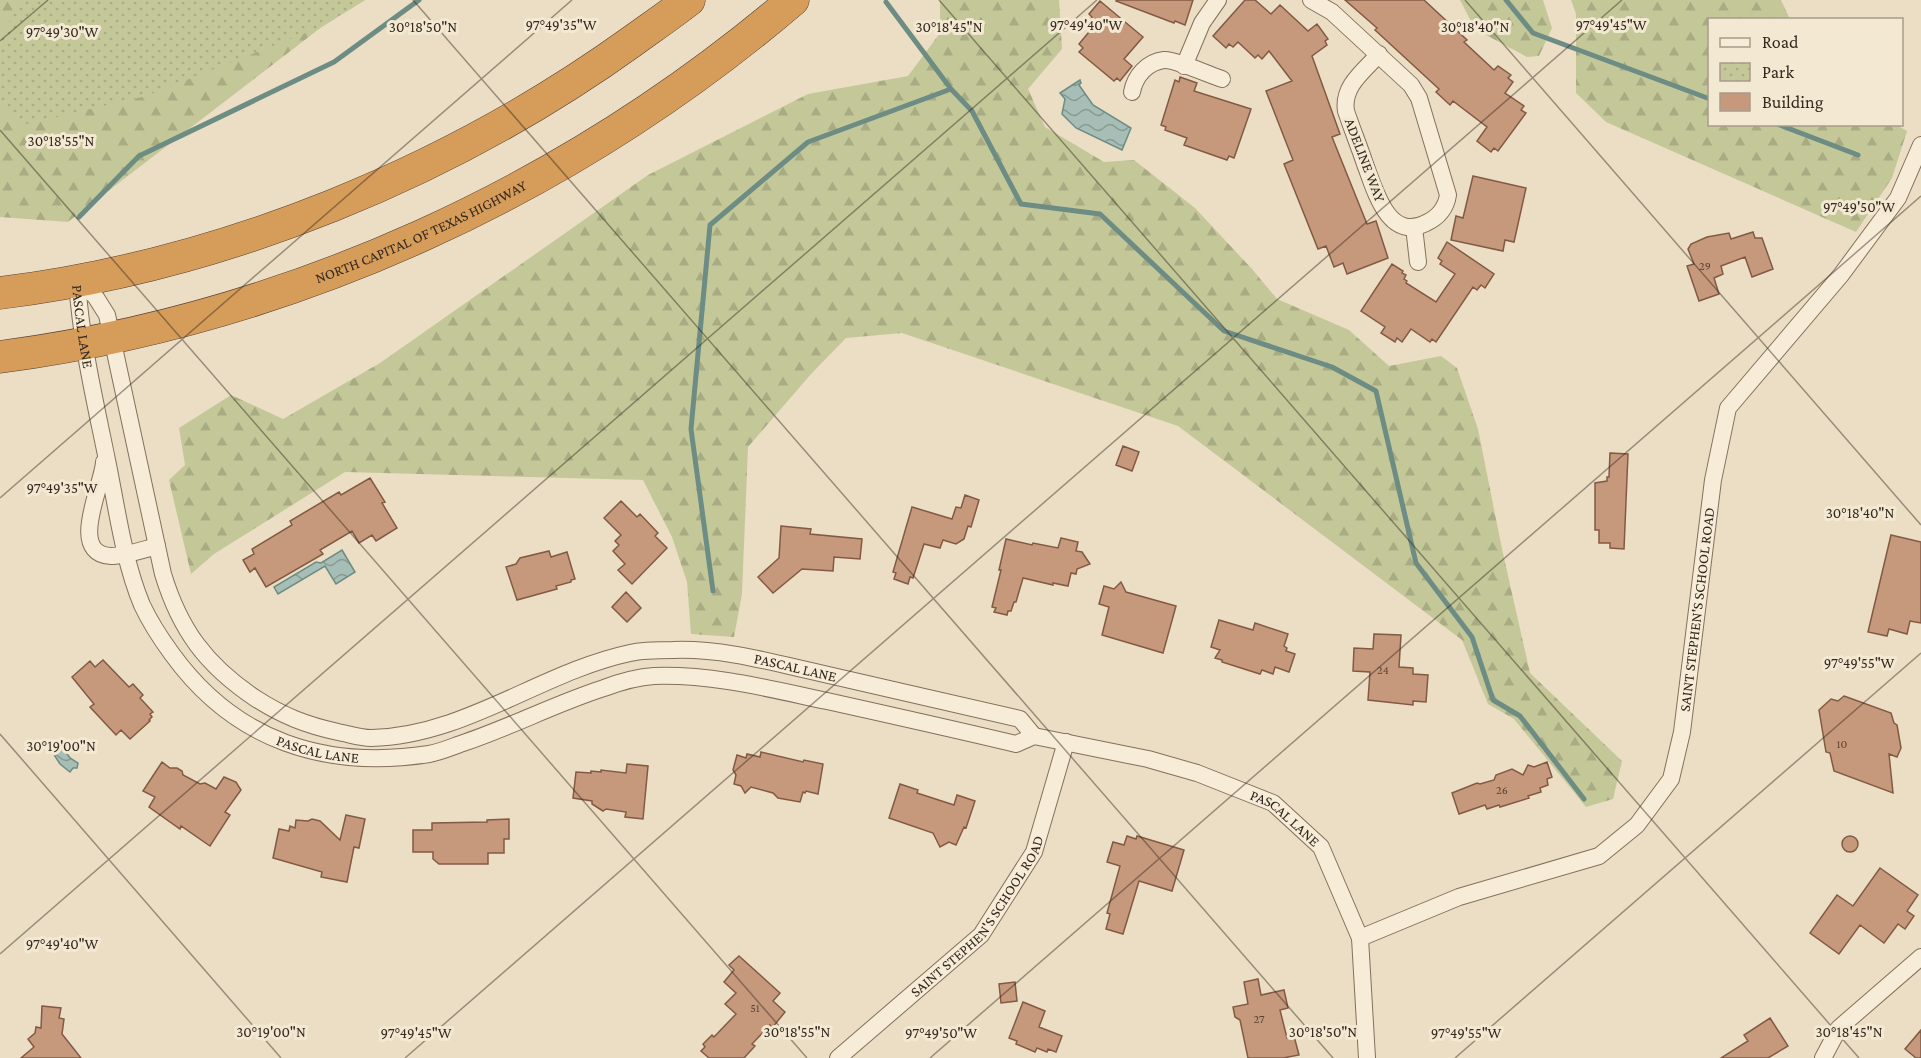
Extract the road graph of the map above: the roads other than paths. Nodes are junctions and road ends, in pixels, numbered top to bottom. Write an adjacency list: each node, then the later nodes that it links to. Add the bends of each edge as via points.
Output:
1 (689, 0): 12 (highway, via 589,73 535,106 358,195 238,239)
2 (793, 0): 14 (highway, NORTH CAPITAL OF TEXAS HIGHWAY, via 705,71 648,110 475,212 285,290)
3 (1218, 0): 6 (street, via 1202,23)
4 (1311, 0): 5 (street, via 1332,12)
5 (1379, 54): 10 (street, ADELINE WAY, via 1349,88 1345,102 1381,204 1397,223); 10 (street, via 1416,92 1448,195 1441,213)
6 (1184, 66): 7 (street); 8 (street, via 1164,60 1151,64 1138,75)
7 (1222, 80)
8 (1132, 92)
9 (1921, 145): 27 (street, SAINT STEPHEN'S SCHOOL ROAD, via 1898,198 1841,275 1728,408 1713,480 1682,732 1671,779 1638,825 1599,856 1459,897)
10 (1414, 227): 11 (street)
11 (1418, 262)
12 (77, 282): 13 (highway); 14 (street, PASCAL LANE); 14 (street, PASCAL LANE, via 94,296 107,315)
13 (0, 293)
14 (98, 341): 15 (highway, NORTH CAPITAL OF TEXAS HIGHWAY); 16 (street, PASCAL LANE); 17 (street, PASCAL LANE)
15 (0, 357)
16 (104, 446): 18 (street, PASCAL LANE); 18 (street, via 103,474 89,522 89,537 100,553)
17 (157, 546): 18 (street); 19 (street, PASCAL LANE)
18 (126, 554): 20 (street, PASCAL LANE)
19 (170, 596): 20 (street); 23 (street, PASCAL LANE, via 193,639 226,676 286,716)
20 (142, 605): 26 (street, PASCAL LANE, via 182,667 226,709 265,735)
21 (510, 698): 22 (street); 23 (street, PASCAL LANE, via 447,725 408,734 369,738); 24 (street, PASCAL LANE, via 589,665 631,653 727,652 1020,719)
22 (517, 722): 24 (street, PASCAL LANE, via 579,696 651,676 738,681 1016,744); 26 (street, PASCAL LANE, via 433,753 381,760)
23 (338, 732): 26 (street)
24 (1034, 736): 25 (street, PASCAL LANE)
25 (1066, 742): 27 (street, PASCAL LANE, via 1197,773 1273,803 1321,847); 29 (street, SAINT STEPHEN'S SCHOOL ROAD, via 1034,852 981,935)
26 (333, 756)
27 (1360, 938): 30 (street, PASCAL LANE)
28 (1921, 957): 31 (street, via 1839,1028)
29 (838, 1058)
30 (1367, 1058)
31 (1823, 1058)

